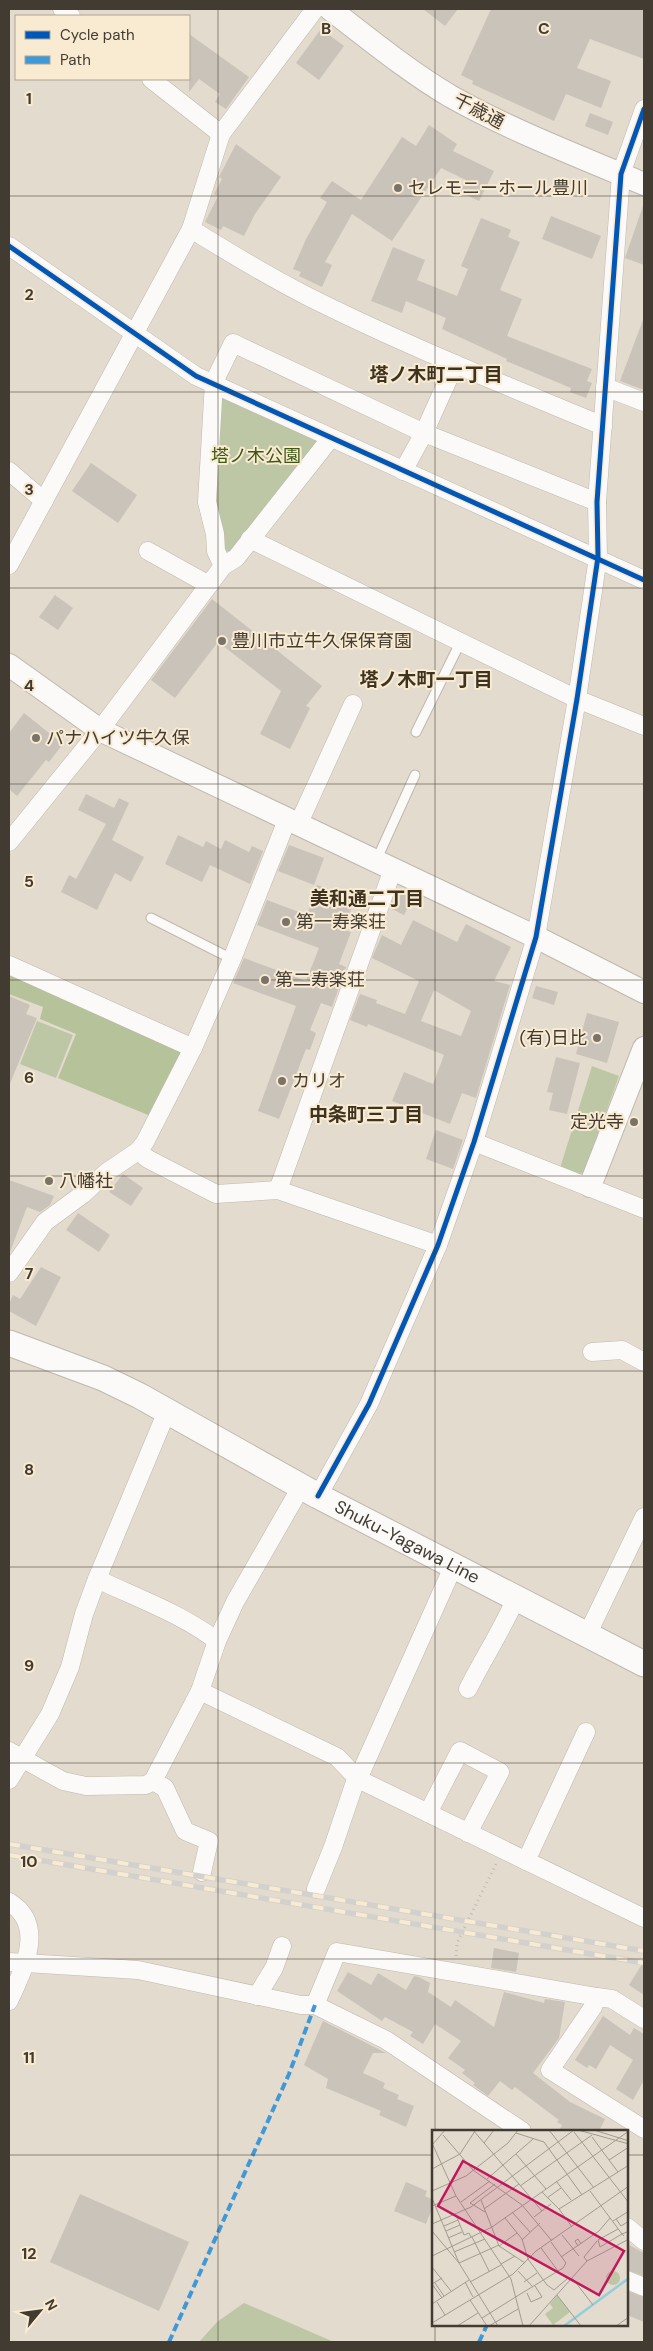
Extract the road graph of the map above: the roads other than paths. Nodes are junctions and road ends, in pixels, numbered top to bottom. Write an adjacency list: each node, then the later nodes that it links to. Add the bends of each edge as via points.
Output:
1 (315, 9): 5 (street)
2 (330, 9): 6 (street, 千歳通, via 448,95 502,124)
3 (151, 80): 5 (street)
4 (644, 109): 6 (street)
5 (221, 134): 8 (street)
6 (620, 174): 7 (street, 千歳通); 13 (street)
7 (644, 184)
8 (191, 229): 10 (street); 11 (street, via 304,295)
9 (10, 250): 10 (street)
10 (135, 333): 12 (street, via 196,376); 20 (street)
11 (455, 364): 15 (street); 16 (street)
12 (214, 382): 16 (street, via 233,343); 17 (street); 26 (street, via 207,502 216,551)
13 (605, 388): 14 (street); 15 (street)
14 (644, 402)
15 (603, 426): 21 (street)
16 (424, 433): 18 (street); 21 (street)
17 (330, 439): 18 (street); 22 (street)
18 (403, 471): 24 (street)
19 (9, 472): 20 (street)
20 (44, 501): 25 (street)
21 (597, 502): 24 (street)
22 (250, 539): 26 (street, via 236,558); 29 (street)
23 (148, 551): 28 (street)
24 (598, 557): 27 (street); 31 (street)
25 (9, 565)
26 (223, 566): 28 (street)
27 (644, 580)
28 (210, 585): 34 (street)
29 (460, 643): 31 (street); 35 (lane)
30 (9, 665): 34 (street)
31 (577, 698): 33 (street); 41 (street)
32 (353, 704): 37 (street)
33 (644, 726)
34 (100, 730): 37 (street); 38 (street)
35 (416, 732)
36 (415, 775): 39 (lane)
37 (292, 822): 39 (street); 42 (street)
38 (9, 842)
39 (385, 865): 41 (street); 50 (street)
40 (151, 918): 42 (lane)
41 (536, 937): 44 (street); 47 (street)
42 (232, 959): 45 (street)
43 (9, 965): 45 (street)
44 (644, 992)
45 (193, 1048): 48 (street)
46 (644, 1048): 49 (street)
47 (474, 1142): 49 (street); 52 (street)
48 (138, 1152): 50 (street, via 216,1194); 53 (street, via 107,1172 45,1222)
49 (590, 1186): 51 (street)
50 (278, 1190): 52 (street)
51 (644, 1209)
52 (438, 1245): 58 (street, via 369,1404)
53 (9, 1273)
54 (9, 1344): 57 (main road, Shuku-Yagawa Line, via 102,1378)
55 (592, 1352): 56 (street, via 622,1350)
56 (644, 1362)
57 (167, 1411): 58 (main road, Shuku-Yagawa Line); 61 (street)
58 (310, 1492): 60 (main road, Shuku-Yagawa Line); 64 (street, via 235,1602)
59 (644, 1517): 63 (street)
60 (453, 1568): 62 (main road, Shuku-Yagawa Line); 70 (street)
61 (97, 1579): 64 (street, via 168,1612); 69 (street, via 70,1666 53,1706)
62 (516, 1598): 63 (main road, Shuku-Yagawa Line); 66 (street, via 501,1632)
63 (588, 1633): 65 (main road, Shuku-Yagawa Line)
64 (217, 1640): 67 (street)
65 (644, 1664)
66 (468, 1689)
67 (200, 1691): 70 (street, via 337,1757); 72 (street)
68 (586, 1732): 75 (street)
69 (16, 1755): 71 (street); 72 (street, via 63,1781 86,1786 146,1785)
70 (358, 1779): 73 (street); 77 (street)
71 (9, 1780)
72 (153, 1781): 76 (street, via 165,1788 185,1831 209,1841)
73 (428, 1813): 74 (street); 74 (street, via 460,1751 500,1772)
74 (468, 1833): 75 (street)
75 (526, 1862): 79 (street)
76 (202, 1872)
77 (316, 1888)
78 (9, 1902): 81 (street, via 20,1911 31,1935)
79 (644, 1918)
80 (282, 1946): 82 (street, via 274,1968)
81 (17, 1963): 82 (street, via 138,1970); 84 (street)
82 (257, 1996): 85 (street)
83 (596, 1997): 85 (street, via 337,1952); 86 (street, via 612,1999); 87 (street, via 593,2007 550,2070)
84 (9, 2001)
85 (315, 2005): 88 (street, via 386,2040)
86 (644, 2019)
87 (644, 2129)
88 (521, 2130)
89 (628, 2280): 90 (street)
90 (644, 2287)

